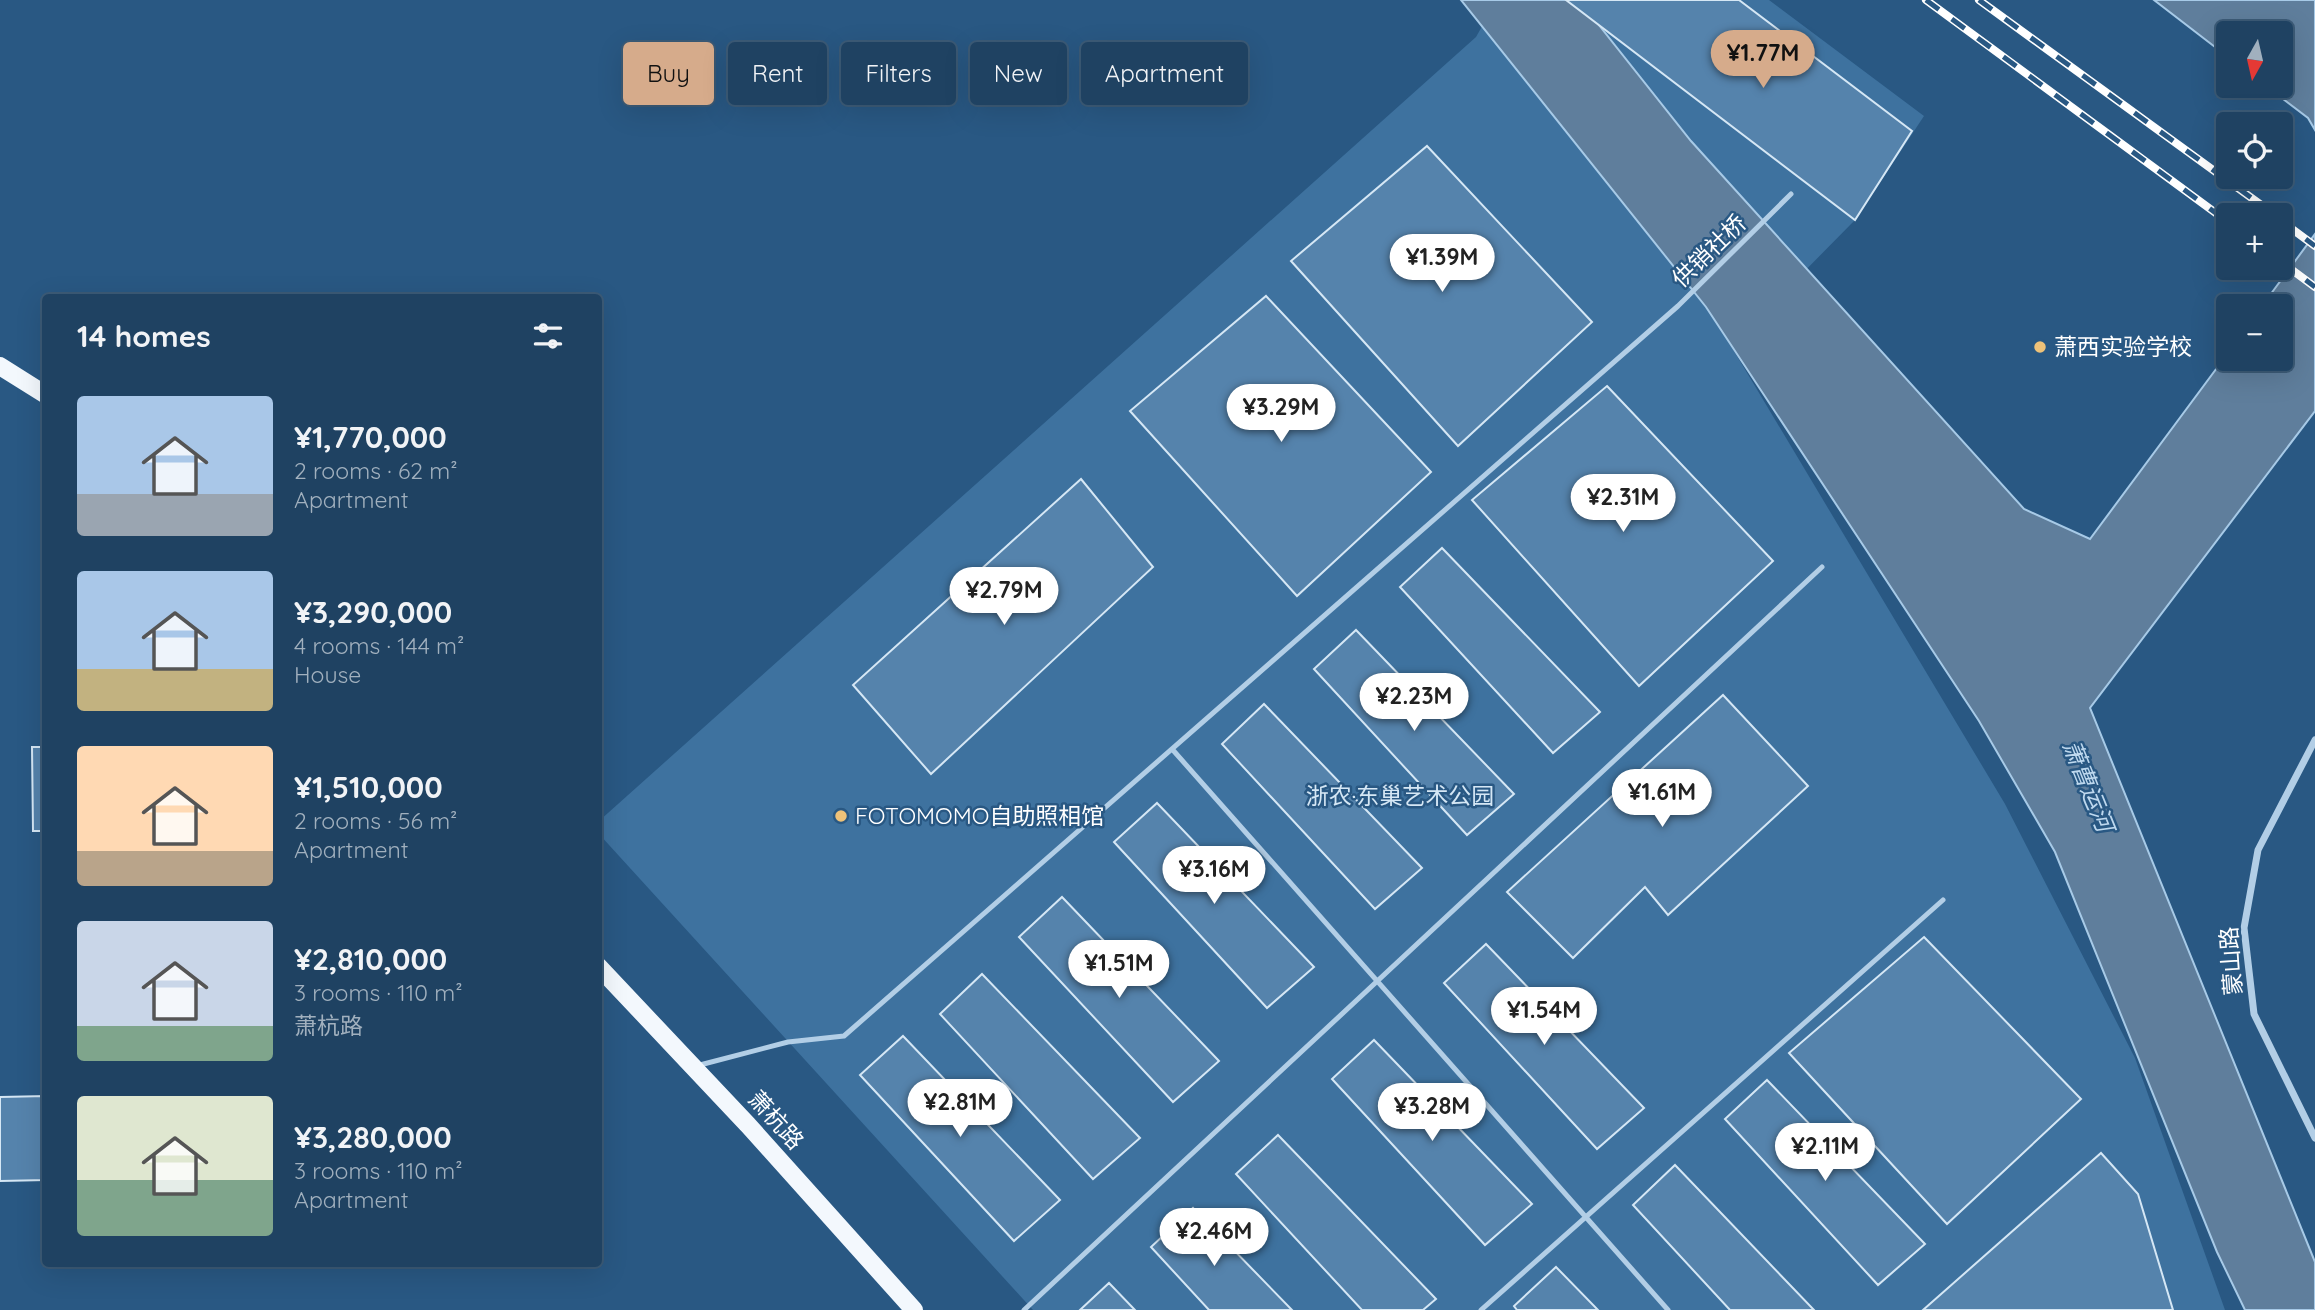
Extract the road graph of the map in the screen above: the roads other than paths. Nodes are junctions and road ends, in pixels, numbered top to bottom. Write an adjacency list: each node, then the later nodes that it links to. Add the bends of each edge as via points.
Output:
1 (1791, 194): 6 (lane, 供销社桥, via 1678,306)
2 (0, 366): 3 (main road)
3 (42, 392)
4 (1822, 567): 9 (lane)
5 (2315, 740): 11 (street, 蒙山路, via 2258,850 2244,928 2254,1014)
6 (1172, 749): 9 (lane); 10 (lane, 供销社桥, via 844,1036 788,1042)
7 (1943, 900): 12 (lane)
8 (602, 970): 10 (main road, 萧杭路)
9 (1377, 981): 12 (lane); 14 (lane)
10 (693, 1066): 13 (main road, 萧杭路)
11 (2315, 1138)
12 (1585, 1217): 15 (lane); 16 (lane)
13 (914, 1310)
14 (1024, 1310)
15 (1481, 1310)
16 (1668, 1310)

